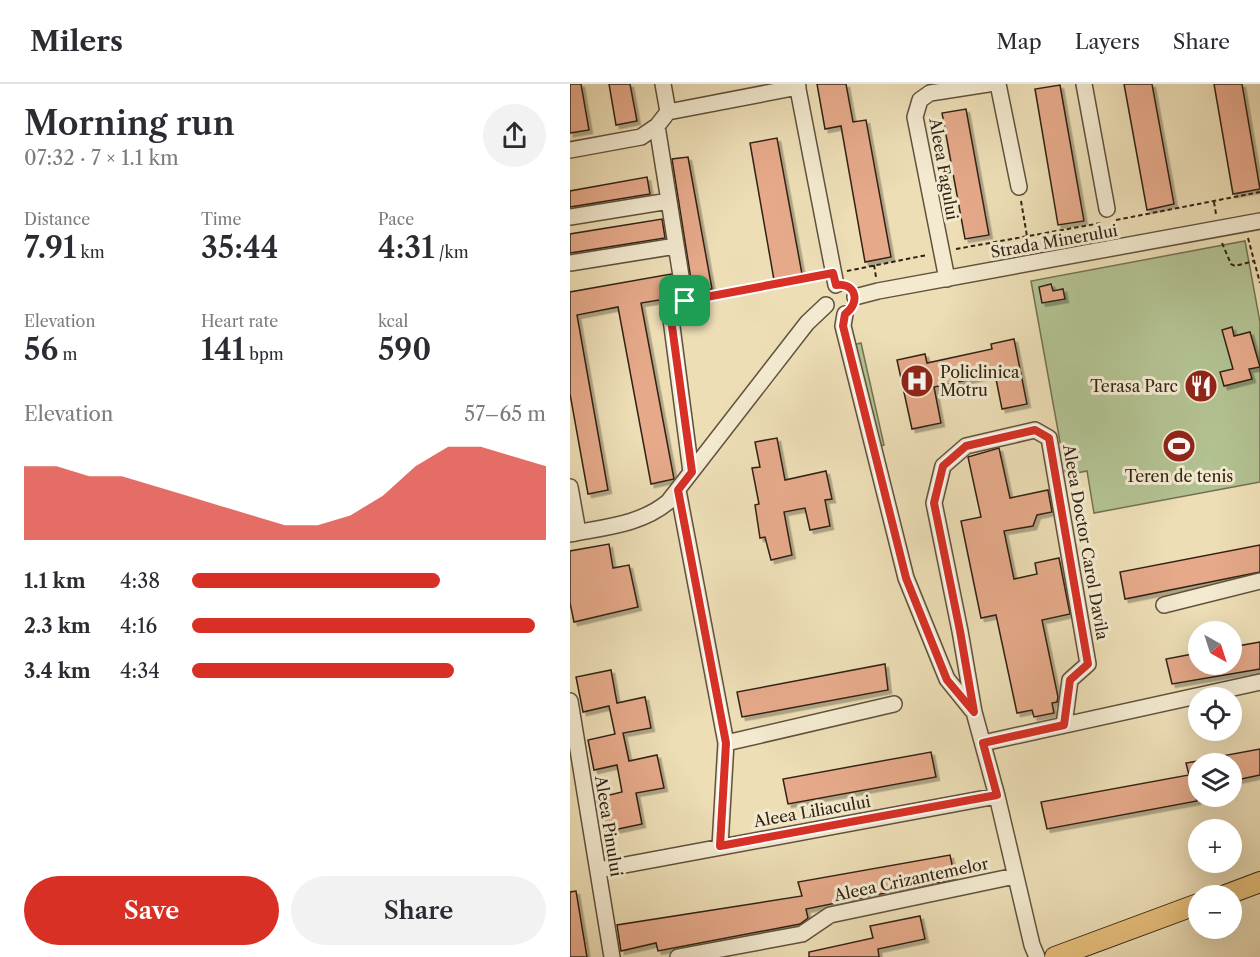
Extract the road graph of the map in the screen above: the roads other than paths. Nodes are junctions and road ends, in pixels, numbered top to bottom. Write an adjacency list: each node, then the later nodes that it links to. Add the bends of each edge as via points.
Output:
1 (663, 84): 6 (street)
2 (988, 84): 17 (street, Aleea Fagului, via 930,93 920,100 915,117)
3 (998, 84): 9 (street)
4 (1084, 84): 11 (street)
5 (798, 86): 6 (street); 16 (street)
6 (668, 112): 7 (street)
7 (657, 126): 8 (street, via 641,137); 10 (street)
8 (570, 150)
9 (1018, 187)
10 (669, 201): 12 (street); 14 (street)
11 (1107, 209)
12 (570, 217)
13 (1260, 221): 17 (street, Strada Minerului)
14 (676, 246): 15 (street); 21 (street, via 685,301 671,319)
15 (570, 262)
16 (835, 279): 18 (street, via 848,286); 19 (street, via 825,296)
17 (947, 279): 18 (street, Strada Minerului)
18 (855, 297): 20 (street, via 852,309)
19 (826, 305): 20 (street, via 833,313); 21 (street)
20 (845, 314): 30 (street, Aleea Doctor Carol Davila, via 843,326 906,578 947,680)
21 (692, 472): 23 (street)
22 (570, 487): 24 (street)
23 (678, 490): 24 (street, via 656,512 642,518); 32 (street)
24 (574, 533)
25 (1260, 581): 26 (street)
26 (1164, 605)
27 (1260, 682): 31 (street)
28 (570, 701): 36 (street, Aleea Pinului)
29 (894, 705): 32 (street)
30 (974, 712): 31 (street, Aleea Doctor Carol Davila, via 934,503 943,466 966,446 1035,430 1049,438 1088,664 1070,680); 33 (street, Aleea Doctor Carol Davila)
31 (1064, 725): 33 (street)
32 (726, 743): 35 (street)
33 (983, 743): 34 (street, Aleea Doctor Carol Davila)
34 (997, 795): 35 (street, Aleea Liliacului); 37 (street, Aleea Doctor Carol Davila)
35 (720, 846): 36 (street, Aleea Liliacului)
36 (598, 870): 41 (street, Aleea Pinului)
37 (1016, 876): 42 (street, Aleea Crizantemelor, via 830,915 802,934); 43 (street, Aleea Doctor Carol Davila)
38 (1260, 882): 39 (main road)
39 (1242, 889)
40 (1188, 908): 44 (main road)
41 (612, 957)
42 (678, 957)
43 (1037, 957)
44 (1054, 957)

